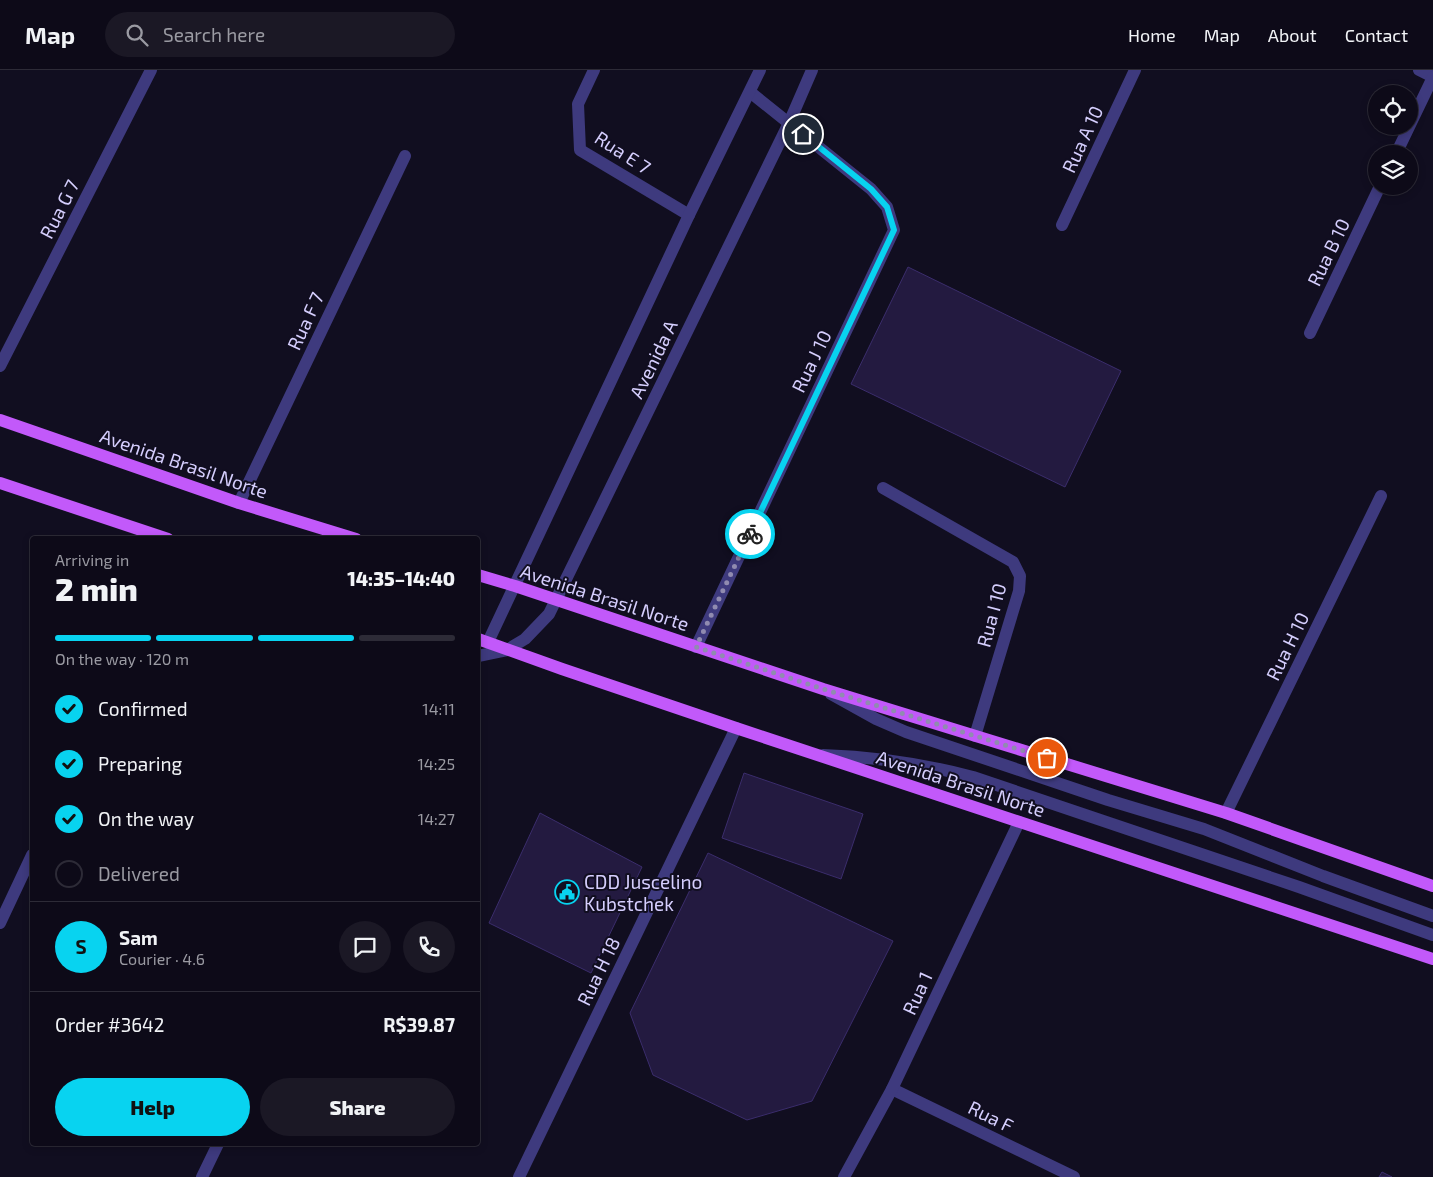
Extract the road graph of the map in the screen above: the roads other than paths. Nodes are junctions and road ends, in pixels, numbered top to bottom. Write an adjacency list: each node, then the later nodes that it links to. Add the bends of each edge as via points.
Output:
1 (151, 70): 16 (street, Rua G 7)
2 (594, 70): 13 (street, Rua E 7, via 578,104 580,150)
3 (760, 70): 8 (street, Avenida A)
4 (812, 70): 9 (street, Avenida A)
5 (1135, 70): 14 (street, Rua A 10)
6 (1419, 70): 7 (street)
7 (1433, 77): 10 (street)
8 (750, 92): 9 (street, Rua J 10); 13 (street, Avenida A)
9 (789, 123): 26 (street, Avenida A); 28 (street, Rua J 10, via 871,189 887,207 894,230)
10 (1400, 145)
11 (405, 156): 21 (street, Rua F 7)
12 (1376, 195): 15 (street, Rua B 10)
13 (689, 215): 25 (street, Avenida A)
14 (1062, 225)
15 (1310, 334)
16 (0, 366)
17 (0, 420): 21 (main road, Avenida Brasil Norte)
18 (0, 483): 22 (main road)
19 (884, 488): 33 (street, Rua I 10, via 1012,562 1020,576 1019,591)
20 (1381, 496): 35 (street, Rua H 10)
21 (239, 503): 23 (main road, Avenida Brasil Norte)
22 (159, 536)
23 (346, 536)
24 (480, 576): 25 (main road, Avenida Brasil Norte)
25 (515, 586): 26 (main road, Avenida Brasil Norte); 27 (street, Avenida A)
26 (556, 600): 28 (main road, Avenida Brasil Norte); 29 (street, Avenida A, via 549,614 525,639)
27 (483, 641): 29 (main road, Avenida Brasil Norte)
28 (696, 647): 31 (main road, Avenida Brasil Norte)
29 (507, 650): 30 (street); 32 (main road, Avenida Brasil Norte)
30 (480, 656)
31 (823, 689): 33 (main road, Avenida Brasil Norte); 39 (street, via 869,716 906,732 1204,829)
32 (736, 728): 34 (main road, Avenida Brasil Norte); 46 (street, Rua H 18)
33 (975, 736): 35 (main road, Avenida Brasil Norte)
34 (818, 755): 36 (main road, Avenida Brasil Norte); 41 (street, via 883,759 973,777)
35 (1226, 813): 38 (main road, Avenida Brasil Norte)
36 (1019, 822): 42 (main road, Avenida Brasil Norte); 43 (street, Rua 1)
37 (30, 859): 40 (street)
38 (1433, 886)
39 (1433, 916)
40 (0, 923)
41 (1433, 935)
42 (1433, 960)
43 (892, 1089): 47 (street, Rua 1); 48 (street, Rua F)
44 (217, 1146): 45 (street)
45 (202, 1177)
46 (519, 1177)
47 (844, 1177)
48 (1074, 1177)

